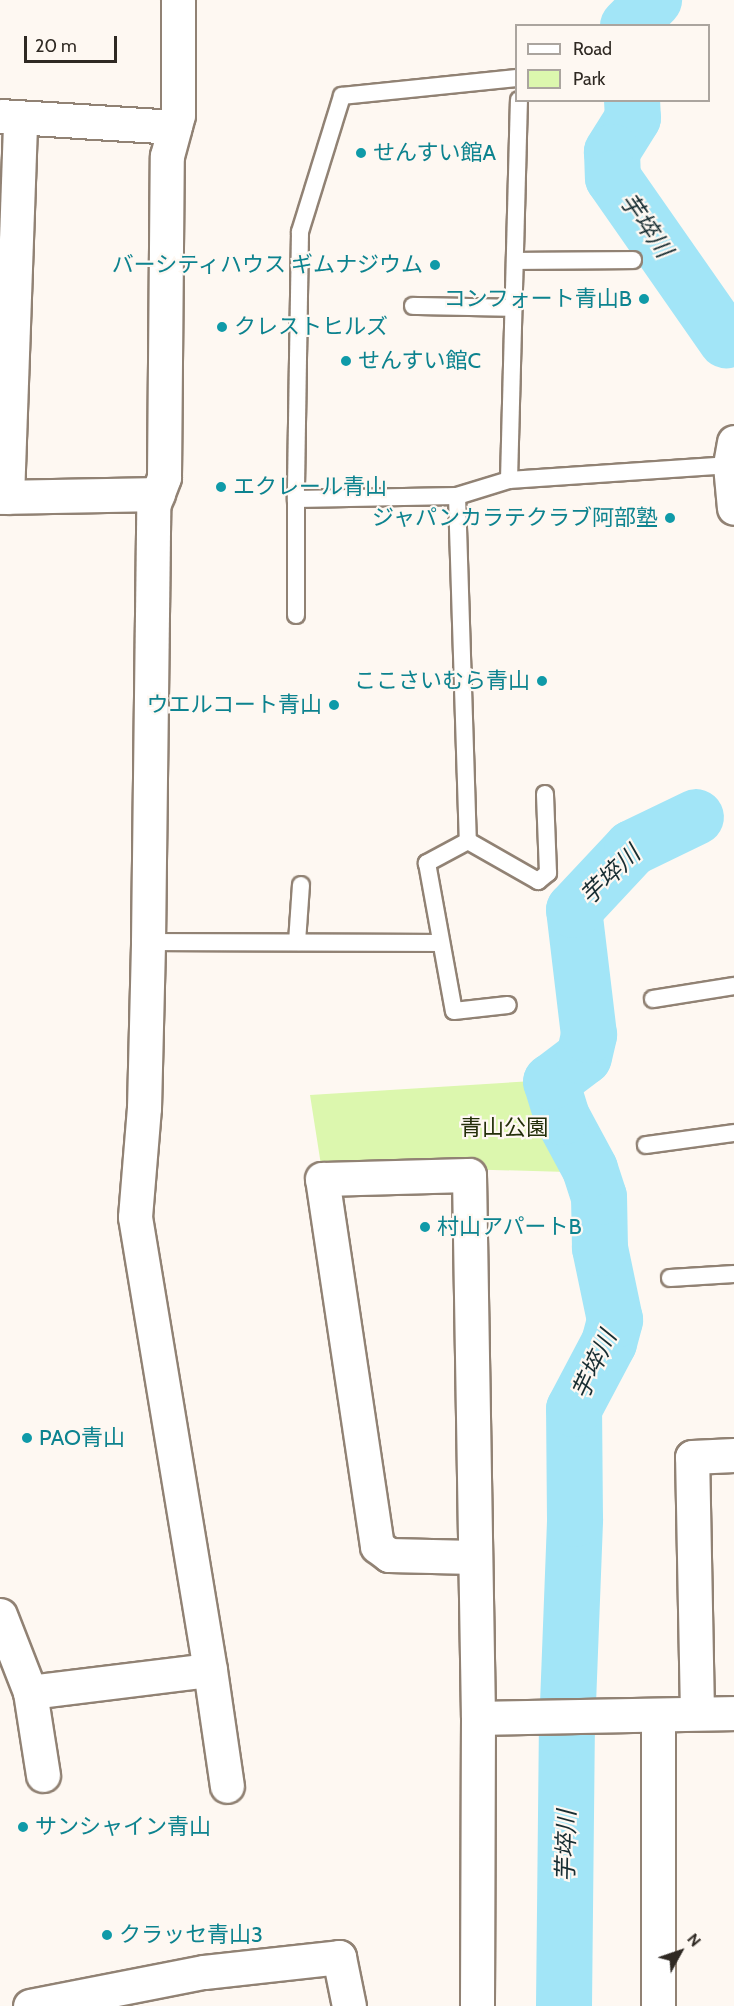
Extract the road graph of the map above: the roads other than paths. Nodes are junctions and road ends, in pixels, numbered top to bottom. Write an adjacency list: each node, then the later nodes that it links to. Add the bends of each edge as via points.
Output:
1 (178, 0): 5 (street)
2 (515, 78): 15 (lane, via 342,96 300,232)
3 (519, 102): 7 (lane)
4 (10, 117): 5 (street); 14 (street)
5 (175, 127): 12 (street, via 167,156 164,477)
6 (633, 260): 7 (lane)
7 (516, 261): 9 (lane)
8 (413, 306): 9 (lane)
9 (513, 308): 11 (lane)
10 (732, 454): 11 (lane); 16 (street)
11 (509, 480): 13 (lane)
12 (158, 494): 14 (street); 21 (street, via 153,506)
13 (458, 496): 15 (lane); 19 (lane)
14 (4, 497)
15 (296, 500): 17 (lane)
16 (734, 508)
17 (296, 615)
18 (545, 794): 19 (lane, via 548,873 538,881)
19 (468, 841): 23 (lane, via 427,863)
20 (301, 885): 22 (lane)
21 (148, 942): 22 (lane); 34 (street, via 144,1108 135,1217)
22 (297, 942): 23 (lane)
23 (441, 943): 26 (lane, via 454,1011)
24 (734, 986): 25 (lane)
25 (653, 999)
26 (508, 1005)
27 (734, 1133): 28 (lane)
28 (646, 1145)
29 (734, 1274): 30 (lane)
30 (670, 1278)
31 (734, 1455): 36 (street, via 692,1457)
32 (474, 1557): 32 (street, via 469,1175 322,1179 377,1546 388,1555); 39 (street)
33 (0, 1615): 35 (street)
34 (210, 1670): 35 (street); 41 (street)
35 (30, 1692): 40 (street)
36 (697, 1713): 37 (street); 38 (street)
37 (734, 1713)
38 (658, 1715): 39 (street); 45 (street)
39 (478, 1718): 44 (street)
40 (43, 1775)
41 (227, 1786)
42 (30, 2006): 43 (street, via 204,1972 339,1957)
43 (349, 2006)
44 (477, 2006)
45 (658, 2006)

